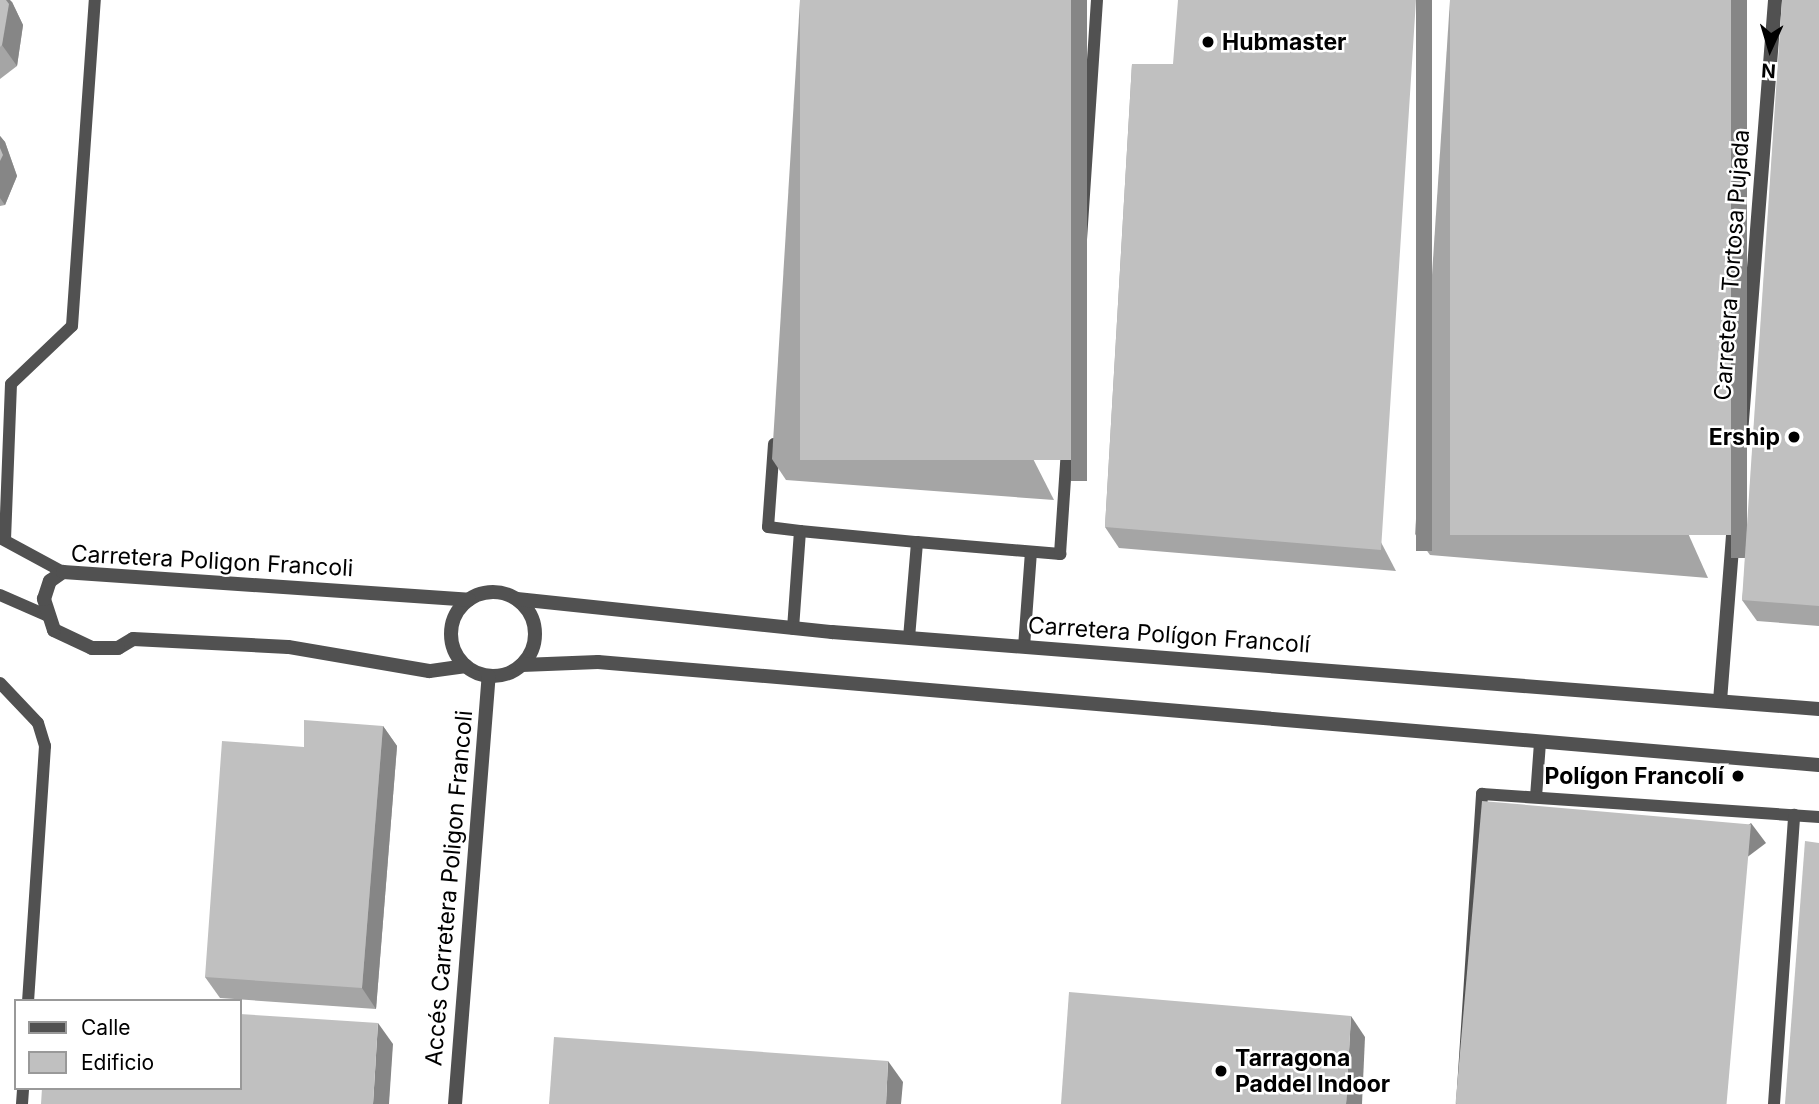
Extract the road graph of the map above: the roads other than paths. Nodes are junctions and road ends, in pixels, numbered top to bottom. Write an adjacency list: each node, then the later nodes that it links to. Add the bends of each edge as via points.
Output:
1 (94, 0): 5 (lane, via 72,326)
2 (1097, 0): 10 (lane, via 1060,554)
3 (1774, 0): 23 (street, Carretera Tortosa Pujada)
4 (0, 373): 5 (lane)
5 (11, 384): 8 (lane)
6 (775, 430): 7 (lane, via 768,527)
7 (800, 531): 9 (lane); 16 (lane)
8 (2, 539): 11 (lane)
9 (917, 542): 10 (lane); 17 (lane)
10 (1031, 552): 18 (lane)
11 (63, 572): 14 (street, Carretera Poligon Francoli); 15 (street, Carretera Poligon Francoli, via 50,581)
12 (0, 595): 15 (lane)
13 (517, 599): 14 (street, via 493,592); 16 (street, Carretera Polígon Francolí); 19 (street, via 536,631)
14 (469, 600): 20 (street, via 451,632)
15 (46, 615): 20 (street, via 54,630 92,649 118,648 133,639 288,647 429,671)
16 (793, 629): 17 (street, Carretera Polígon Francolí)
17 (909, 638): 18 (street, Carretera Polígon Francolí)
18 (1024, 647): 23 (street, Carretera Polígon Francolí)
19 (522, 665): 21 (street); 25 (street, via 598,662)
20 (466, 666): 21 (street)
21 (489, 676): 31 (street, Accés Carretera Poligon Francoli)
22 (0, 683): 30 (lane, via 38,723 45,746)
23 (1720, 701): 24 (street, Carretera Polígon Francolí)
24 (1819, 709)
25 (1540, 741): 26 (street); 27 (lane)
26 (1819, 765)
27 (1536, 797): 28 (lane); 32 (lane, via 1482,794)
28 (1794, 816): 29 (lane); 33 (lane)
29 (1819, 817)
30 (28, 999)
31 (454, 1104)
32 (1462, 1104)
33 (1774, 1104)

